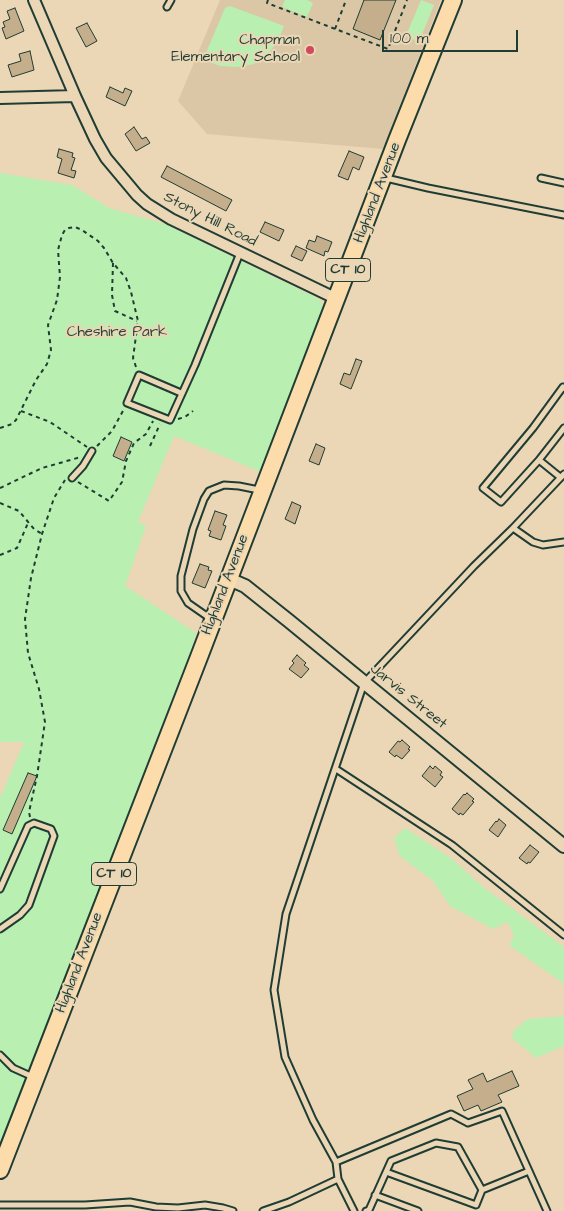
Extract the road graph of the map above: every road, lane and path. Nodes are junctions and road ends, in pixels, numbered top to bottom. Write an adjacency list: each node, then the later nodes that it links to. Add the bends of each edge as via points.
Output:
1 (34, 0): 9 (street, Stony Hill Road)
2 (171, 0): 7 (lane)
3 (268, 0): 8 (path, via 267,3)
4 (346, 0): 8 (path)
5 (407, 0): 8 (path, via 388,49)
6 (453, 0): 11 (highway, Highland Avenue / CT 10)
7 (167, 8)
8 (334, 29)
9 (75, 96): 10 (street); 15 (street, Stony Hill Road, via 106,158 137,196 158,212)
10 (0, 98)
11 (384, 177): 14 (lane); 17 (highway, Highland Avenue / CT 10)
12 (541, 178): 13 (lane)
13 (564, 183)
14 (564, 215)
15 (240, 253): 17 (street, Stony Hill Road); 21 (lane, via 196,365)
16 (113, 263): 18 (path, via 129,283); 18 (path, via 115,311); 23 (path, via 104,248 90,235 75,227 65,230 58,250 59,289 48,325 49,358)
17 (337, 299): 36 (highway, Highland Avenue / CT 10)
18 (138, 321): 19 (path, via 133,358)
19 (139, 375): 21 (lane); 22 (lane)
20 (564, 388): 32 (lane, via 483,488 501,502)
21 (181, 393): 27 (lane)
22 (127, 403): 25 (lane); 31 (path, via 112,431)
23 (22, 411): 28 (path, via 12,424); 31 (path, via 50,422)
24 (193, 411): 27 (path, via 180,419)
25 (156, 414): 26 (lane); 34 (path, via 146,434 134,443 122,482 109,501)
26 (163, 417): 27 (lane, via 170,420); 30 (path)
27 (171, 417)
28 (0, 428)
29 (564, 428): 32 (lane)
30 (150, 446)
31 (92, 451): 34 (lane); 35 (path, via 42,468)
32 (539, 460): 33 (lane)
33 (563, 474): 39 (lane)
34 (72, 478): 40 (path, via 64,481 54,498)
35 (0, 488)
36 (262, 491): 43 (highway, Highland Avenue / CT 10); 44 (lane, via 239,486 216,487 209,491 198,514 181,576 181,591 188,603)
37 (0, 503): 38 (path, via 19,511)
38 (28, 523): 40 (path); 42 (path, via 17,548)
39 (513, 528): 41 (lane, via 533,542 544,545); 45 (lane)
40 (42, 534): 47 (path, via 25,619 28,653 45,722 29,812)
41 (564, 542)
42 (0, 555)
43 (229, 579): 44 (highway, Highland Avenue / CT 10); 45 (street, Jarvis Street, via 245,586)
44 (213, 620): 53 (highway, Highland Avenue / CT 10)
45 (364, 683): 46 (lane); 48 (street, Jarvis Street)
46 (336, 769): 51 (lane, via 452,845); 54 (lane, via 286,914 274,990 285,1057)
47 (31, 824): 49 (lane); 50 (lane, via 52,829 54,836 26,910)
48 (564, 846)
49 (0, 889)
50 (0, 929)
51 (564, 935)
52 (0, 1055): 53 (lane, via 14,1068)
53 (35, 1078): 55 (highway, Highland Avenue / CT 10)
54 (336, 1162): 56 (lane, via 451,1114 468,1123 502,1111); 58 (lane)
55 (0, 1170)
56 (529, 1171): 59 (lane); 68 (lane)
57 (386, 1172): 59 (lane, via 391,1161 436,1143 458,1147); 60 (lane); 62 (lane)
58 (338, 1179): 64 (lane); 65 (lane)
59 (482, 1190): 62 (lane)
60 (376, 1195): 66 (lane); 67 (lane)
61 (0, 1205): 63 (lane, via 130,1202 156,1207 205,1206)
62 (475, 1208)
63 (233, 1211)
64 (263, 1211)
65 (354, 1211)
66 (368, 1211)
67 (418, 1211)
68 (547, 1211)

